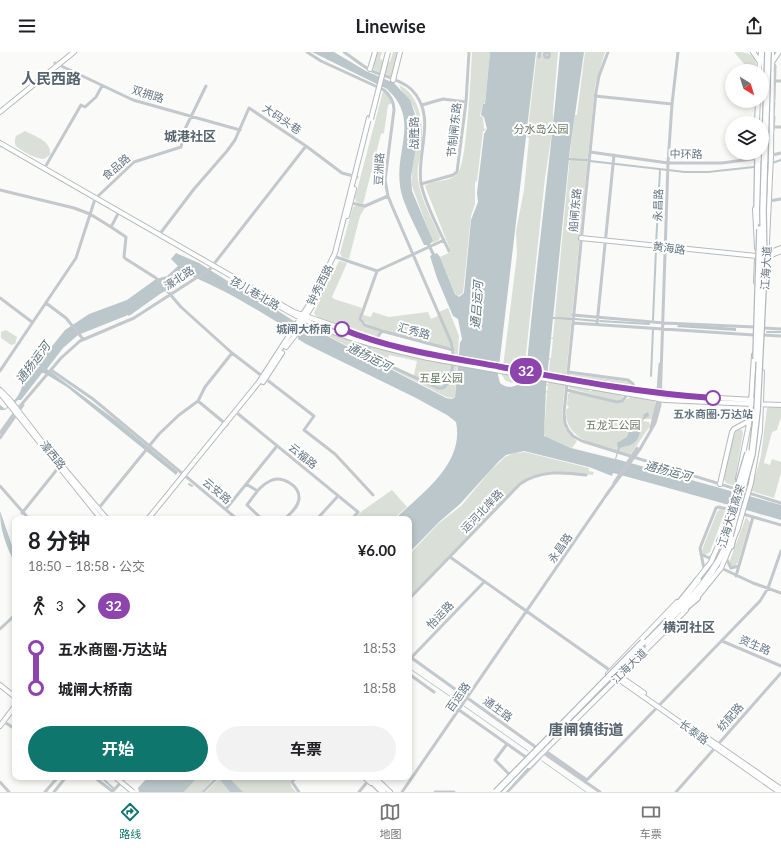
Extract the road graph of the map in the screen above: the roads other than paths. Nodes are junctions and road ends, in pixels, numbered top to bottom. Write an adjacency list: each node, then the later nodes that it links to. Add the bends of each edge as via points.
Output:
1 (70, 52): 21 (main road)
2 (74, 52): 21 (main road)
3 (307, 52): 57 (street, 豆洲路, via 384,90 392,99 394,110 385,180)
4 (344, 52): 22 (street, 战胜路)
5 (375, 52): 22 (main road)
6 (387, 52): 54 (main road, 钟秀西路, bridge)
7 (400, 52): 23 (main road)
8 (469, 52): 29 (street, 节制闸东路)
9 (540, 52): 18 (street)
10 (608, 52): 28 (street, 船闸东路)
11 (678, 52): 31 (street, 永昌路)
12 (753, 52): 20 (main road)
13 (761, 52): 20 (main road)
14 (765, 52): 36 (highway, bridge)
15 (768, 52): 62 (highway, bridge)
16 (772, 52): 19 (main road, 江海大道)
17 (779, 52): 19 (main road)
18 (539, 57)
19 (772, 62): 24 (street, via 775,66); 30 (main road, 江海大道); 62 (highway, bridge, via 767,195)
20 (760, 63)
21 (56, 64): 26 (street, 双拥路); 33 (main road); 34 (main road)
22 (370, 69): 23 (street, 战胜路)
23 (393, 80): 32 (street, 战胜路, via 411,89)
24 (775, 81): 25 (street); 30 (street)
25 (781, 81)
26 (102, 86): 35 (street, 双拥路, via 133,100); 53 (street, via 96,97 85,107 81,105)
27 (206, 86): 35 (street, 食品路)
28 (595, 96): 31 (street); 44 (street, 船闸东路)
29 (466, 102): 32 (street, via 443,100); 55 (street, 节制闸东路, via 457,172)
30 (773, 102): 37 (main road, 江海大道)
31 (672, 104): 52 (street, 永昌路)
32 (422, 105): 55 (street, 战胜路, via 425,141)
33 (0, 109)
34 (0, 112)
35 (191, 115): 40 (street, 双拥路); 58 (street, 食品路, via 181,147 134,162)
36 (763, 116)
37 (773, 118): 38 (street); 42 (main road, 江海大道)
38 (773, 127): 39 (street); 42 (street)
39 (781, 127)
40 (240, 130): 43 (street, 大码头巷, via 249,108); 67 (street, 大码头巷, via 227,151)
41 (0, 143): 53 (main road, 孩儿巷北路)
42 (771, 144): 47 (main road, 江海大道)
43 (306, 146): 54 (street, 大码头巷, via 342,173); 78 (street, 濠北路)
44 (590, 152): 46 (street, 中环路); 68 (street, 船闸东路)
45 (781, 152): 47 (street, 中环路)
46 (614, 155): 52 (street, 中环路); 70 (street)
47 (771, 156): 60 (main road, 江海大道)
48 (744, 160): 52 (street, 中环路)
49 (758, 160): 65 (highway, bridge)
50 (758, 160): 65 (highway, via 757,211)
51 (758, 160): 76 (main road, 江海大道, via 755,217)
52 (668, 165): 71 (street, 永昌路)
53 (44, 169): 58 (main road, 孩儿巷北路)
54 (356, 177): 61 (main road, 钟秀西路); 84 (main road, 钟秀西路, via 332,262)
55 (421, 184): 69 (street, 战胜路)
56 (0, 190): 64 (street)
57 (388, 196): 61 (street, via 365,206); 74 (street, 豆洲路)
58 (95, 199): 63 (main road, 孩儿巷北路); 64 (street)
59 (781, 199): 60 (street)
60 (769, 201): 75 (main road, 江海大道)
61 (351, 203): 77 (main road, 钟秀西路)
62 (763, 210): 132 (highway, bridge, via 763,291 758,392)
63 (119, 213): 66 (street); 67 (main road, 孩儿巷北路); 78 (main road, 孩儿巷北路)
64 (90, 214): 66 (street); 82 (street, via 76,258)
65 (760, 222): 132 (highway, bridge, via 754,411)
66 (111, 227): 80 (street, via 126,237 124,257 156,278)
67 (159, 235): 78 (main road, 孩儿巷北路)
68 (581, 238): 70 (main road, 黄海路); 83 (street, 船闸东路)
69 (444, 240): 73 (street, 战胜路); 74 (street)
70 (605, 241): 71 (main road, 黄海路); 85 (street)
71 (665, 247): 76 (main road, 黄海路); 89 (street, 永昌路)
72 (781, 250): 75 (main road, 黄海路)
73 (449, 251)
74 (413, 255): 79 (street); 103 (street, 豆洲路)
75 (767, 255): 76 (main road, 黄海路); 94 (main road, 江海大道)
76 (757, 256): 92 (main road, 江海大道)
77 (336, 257): 79 (street); 84 (main road, 钟秀西路, via 318,297)
78 (212, 267): 80 (street, 濠北路); 84 (main road, 孩儿巷北路)
79 (377, 271): 96 (street, via 360,319 365,325)
80 (170, 295): 100 (street, 濠北路, via 126,322); 104 (street)
81 (0, 298): 86 (street)
82 (46, 303): 86 (street); 100 (street, via 72,324)
83 (574, 315): 85 (street); 88 (street, 船闸东路)
84 (303, 317): 87 (main road, 孩儿巷北路); 91 (main road, 钟秀西路); 101 (main road, 孩儿巷北路)
85 (597, 317): 89 (street); 90 (street)
86 (32, 322): 107 (street)
87 (310, 322): 91 (main road); 102 (main road, 孩儿巷北路)
88 (573, 323): 90 (street); 108 (street, 船闸东路)
89 (664, 323): 92 (street); 93 (street, 永昌路)
90 (597, 324): 93 (street)
91 (299, 325): 109 (main road, 钟秀西路)
92 (755, 327): 97 (main road, 江海大道)
93 (663, 328): 97 (street); 116 (street, 永昌路)
94 (763, 328): 95 (street); 98 (main road, 江海大道)
95 (781, 329)
96 (382, 331): 101 (street, 汇秀路); 103 (street, 汇秀路)
97 (754, 335): 119 (main road, 江海大道)
98 (762, 335): 99 (street); 120 (main road, 江海大道)
99 (781, 336)
100 (83, 339): 106 (street, 濠北路)
101 (375, 340): 105 (main road, 孩儿巷北路)
102 (369, 343): 103 (street, via 369,352 372,356 439,388 448,383); 105 (main road, 孩儿巷北路)
103 (453, 350)
104 (232, 353): 109 (street); 118 (street, via 205,387)
105 (428, 356): 110 (main road, bridge)
106 (51, 370): 122 (street, 濠北路); 130 (street, 云安路, via 93,399)
107 (0, 371)
108 (568, 372): 112 (street, 船闸东路); 113 (street, via 628,380)
109 (264, 378): 123 (main road, 钟秀西路); 125 (main road, 钟秀西路); 140 (street, via 314,416 304,430 335,454)
110 (591, 385): 113 (main road); 115 (main road)
111 (0, 390): 117 (main road, 濠西路)
112 (566, 390): 115 (street, via 617,402 622,401); 137 (street, 船闸东路, via 565,423 577,439)
113 (636, 391): 116 (main road)
114 (0, 394): 117 (main road, 濠西路)
115 (628, 394): 116 (main road)
116 (659, 396): 119 (main road); 176 (street, 永昌路, bridge, via 655,423)
117 (9, 401): 122 (main road, 濠西路)
118 (198, 401): 125 (street); 130 (street, via 178,415)
119 (752, 402): 120 (main road); 124 (main road, 江海大道)
120 (762, 403): 121 (main road); 160 (main road, 江海大道, bridge, via 758,449 751,483)
121 (781, 404)
122 (16, 410): 127 (street, 濠北路); 129 (street, 濠北路); 133 (main road, 濠西路); 143 (main road, 濠西路)
123 (237, 413): 125 (main road, 钟秀西路); 131 (street, 云福路)
124 (750, 419): 126 (main road, via 747,424); 128 (main road, 江海大道)
125 (226, 425): 134 (main road, 钟秀西路)
126 (737, 427): 128 (main road, via 744,428); 137 (main road, via 732,432)
127 (0, 433)
128 (747, 433): 158 (main road, 江海大道, bridge)
129 (0, 438)
130 (149, 446): 134 (street, 云安路); 143 (street)
131 (277, 446): 136 (street); 141 (street, 云福路)
132 (750, 454): 158 (highway, bridge); 158 (highway, bridge, via 750,472)
133 (59, 467): 145 (street); 147 (main road, 濠西路)
134 (185, 475): 144 (street, 云安路); 149 (main road, 钟秀西路); 150 (main road, 钟秀西路)
135 (586, 475): 164 (street, 运河北岸路, via 548,474 526,480 513,490)
136 (246, 484): 139 (street); 144 (street)
137 (720, 484): 142 (street, 船闸东路)
138 (0, 486): 145 (street)
139 (256, 490): 152 (street, via 247,505); 153 (street, via 278,478 288,481 298,491 299,498)
140 (373, 495)
141 (338, 496): 154 (street); 155 (street, 云福路, via 358,512)
142 (781, 503)
143 (98, 509): 148 (main road, 濠西路)
144 (226, 509): 151 (street, 云安路)
145 (22, 512): 146 (street)
146 (26, 516)
147 (99, 516)
148 (104, 516)
149 (151, 516)
150 (153, 516)
151 (234, 516)
152 (259, 516)
153 (288, 516)
154 (320, 516)
155 (355, 516)
156 (753, 517): 157 (street); 162 (street, via 716,508); 166 (street)
157 (781, 525)
158 (727, 535): 159 (highway); 160 (highway); 177 (highway, 江海大道高架, via 708,573); 181 (highway, 江海大道高架, via 722,555 703,584)
159 (720, 541): 163 (main road, 江海大道)
160 (732, 546): 165 (main road, 江海大道)
161 (781, 551): 172 (street)
162 (700, 553): 163 (street, via 709,558); 168 (street, via 704,564)
163 (715, 554): 168 (main road, 江海大道)
164 (450, 557): 171 (street, 长泰路); 174 (street, 运河北岸路)
165 (726, 558): 166 (street, via 731,568); 167 (main road, 江海大道)
166 (738, 566): 169 (street)
167 (721, 568): 169 (street); 175 (main road, 江海大道)
168 (702, 573): 170 (main road, 江海大道)
169 (736, 576): 172 (street)
170 (698, 580): 177 (highway); 185 (main road, 江海大道)
171 (484, 582): 176 (street, 长泰路); 182 (street, 怡运路)
172 (768, 588): 173 (street); 180 (street, via 760,601)
173 (781, 593)
174 (412, 596)
175 (697, 598): 181 (highway); 188 (main road, 江海大道)
176 (527, 611): 185 (street, 长泰路); 192 (street, 百运路)
177 (667, 617): 181 (highway, 江海大道高架)
178 (12, 618): 179 (street)
179 (0, 629)
180 (722, 641): 184 (street, 资生路); 193 (street)
181 (645, 643): 204 (highway, 江海大道高架, bridge); 236 (highway, 江海大道高架, bridge)
182 (412, 656)
183 (412, 659): 192 (street, 通生路)
184 (781, 666)
185 (611, 670): 188 (main road, 长泰路); 202 (main road, 江海大道)
186 (781, 673): 201 (street, 纺配路)
187 (412, 676): 190 (street)
188 (619, 677): 193 (main road, 长泰路); 203 (main road, 江海大道)
189 (0, 684): 191 (main road)
190 (434, 692)
191 (12, 694)
192 (468, 698): 196 (street, 百运路); 202 (street, 通生路)
193 (658, 704): 201 (main road, 长泰路); 219 (street)
194 (12, 707): 197 (main road)
195 (12, 710): 197 (main road)
196 (459, 710): 200 (street); 206 (street, 百运路)
197 (2, 722): 198 (main road); 199 (street)
198 (0, 726)
199 (12, 727)
200 (507, 744): 204 (street); 205 (street, via 495,760)
201 (716, 746): 221 (main road, 长泰路); 241 (street, 纺配路); 242 (main road, 长泰路)
202 (537, 748): 204 (main road, 江海大道)
203 (543, 751): 219 (street); 237 (main road, 江海大道); 238 (street, via 540,758)
204 (528, 760): 205 (main road, 江海大道); 237 (highway, 江海大道高架, bridge)
205 (510, 775): 236 (main road, 江海大道)
206 (412, 779)
207 (55, 780): 223 (street)
208 (64, 780): 224 (street)
209 (98, 780): 225 (street)
210 (115, 780): 226 (main road, bridge)
211 (118, 780): 227 (main road, bridge)
212 (123, 780): 225 (street)
213 (215, 780): 228 (street)
214 (294, 780): 229 (street, via 293,785)
215 (368, 780): 230 (street)
216 (371, 780): 231 (main road)
217 (411, 780): 233 (street, 百运路)
218 (375, 781): 231 (highway); 232 (highway)
219 (586, 781): 239 (street); 240 (street)
220 (0, 782): 222 (street)
221 (781, 789)
222 (9, 792)
223 (45, 792)
224 (54, 792)
225 (112, 792)
226 (129, 792)
227 (132, 792)
228 (203, 792)
229 (299, 792)
230 (359, 792)
231 (382, 792)
232 (388, 792)
233 (403, 792)
234 (435, 792): 235 (street)
235 (454, 792)
236 (495, 792)
237 (502, 792)
238 (508, 792)
239 (600, 792)
240 (603, 792)
241 (676, 792)
242 (779, 792)

